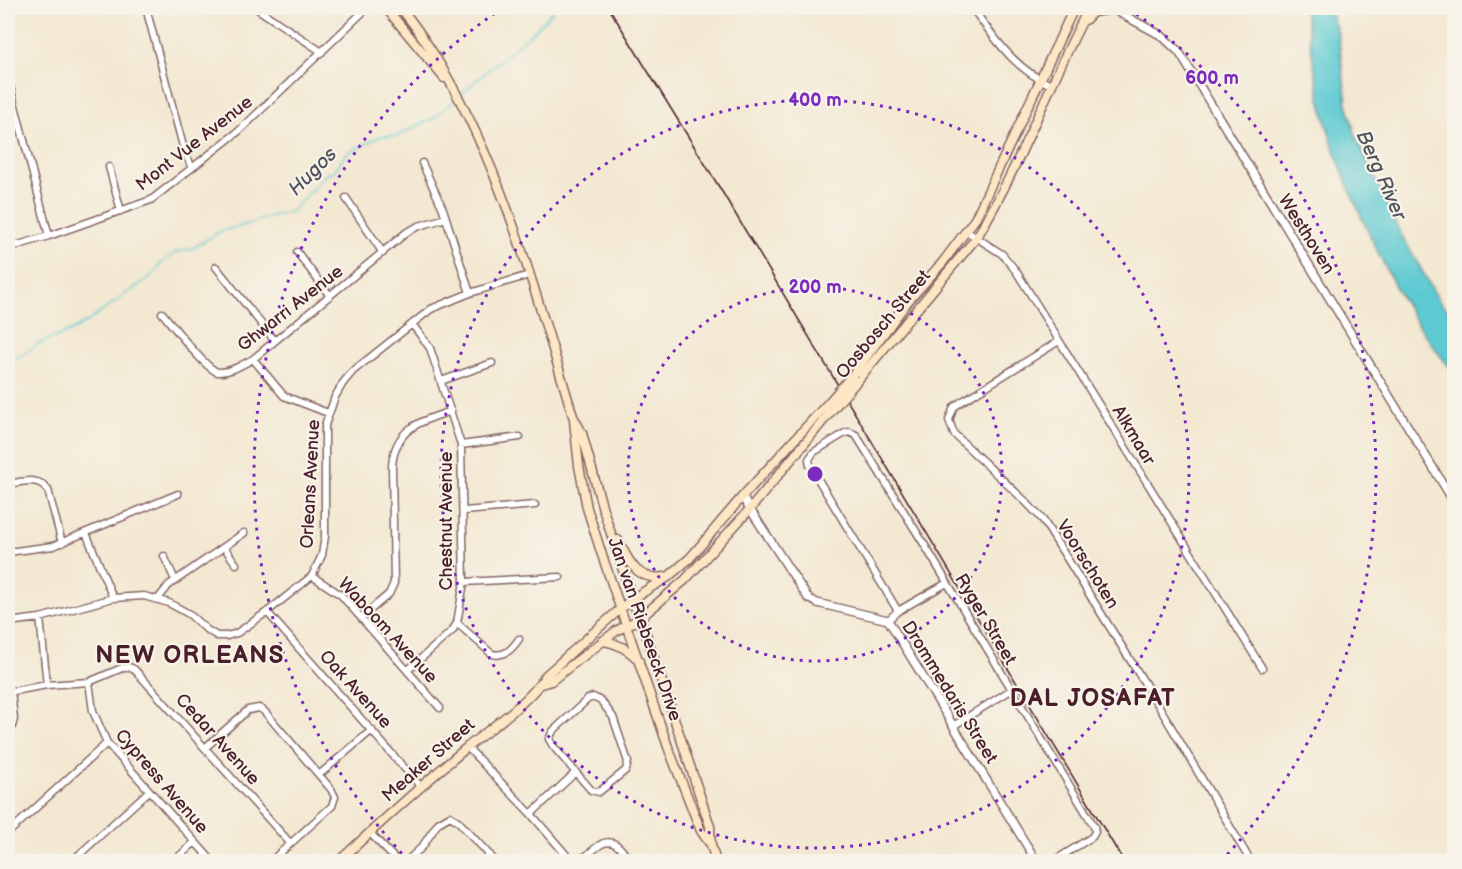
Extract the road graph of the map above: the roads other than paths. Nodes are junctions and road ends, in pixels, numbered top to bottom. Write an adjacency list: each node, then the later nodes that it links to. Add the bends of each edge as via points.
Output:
1 (146, 8): 18 (street)
2 (256, 8): 11 (street)
3 (367, 8): 11 (street, Mont Vue Avenue)
4 (386, 8): 15 (main road, Jan van Riebeeck Drive)
5 (401, 8): 15 (main road, Jan van Riebeeck Drive)
6 (972, 8): 13 (street, via 1011,59)
7 (1074, 8): 13 (main road, Oosbosch Street)
8 (1089, 8): 10 (main road, Oosbosch Street)
9 (1114, 9): 10 (main road, via 1093,12); 49 (street, Westhoven, via 1162,36 1179,52)
10 (1079, 26): 14 (main road, Oosbosch Street)
11 (322, 52): 18 (street, Mont Vue Avenue, via 239,131)
12 (8, 79): 23 (street)
13 (1040, 80): 14 (street); 22 (main road, Oosbosch Street)
14 (1051, 85): 24 (main road, Oosbosch Street)
15 (451, 86): 29 (main road, Jan van Riebeeck Drive, via 500,191)
16 (422, 163): 21 (street)
17 (109, 168): 20 (street)
18 (192, 168): 20 (street, Mont Vue Avenue, via 151,200)
19 (346, 198): 27 (street)
20 (121, 211): 23 (street, Mont Vue Avenue)
21 (446, 218): 27 (street, Ghwarri Avenue, via 412,229); 30 (street)
22 (966, 231): 24 (street, Alkmaar); 38 (main road, Oosbosch Street, via 908,301)
23 (49, 236): 25 (street, Mont Vue Avenue)
24 (977, 237): 35 (street, Alkmaar, via 1009,262); 38 (main road, Oosbosch Street)
25 (8, 248)
26 (297, 252): 31 (street)
27 (383, 254): 31 (street, Ghwarri Avenue)
28 (216, 267): 34 (street)
29 (529, 275): 30 (street, Orleans Avenue); 43 (main road, Jan van Riebeeck Drive)
30 (470, 294): 33 (street, Orleans Avenue, via 431,309)
31 (330, 296): 34 (street, Ghwarri Avenue)
32 (162, 313): 36 (street, Ghwarri Avenue, via 213,370 227,371)
33 (412, 324): 39 (street, Chestnut Avenue, via 430,348); 42 (street, Orleans Avenue, via 353,371)
34 (275, 340): 36 (street, Ghwarri Avenue)
35 (1059, 341): 83 (street, Alkmaar); 121 (street, Voorschoten, via 961,402 951,413 950,427 1043,520)
36 (253, 359): 42 (street, via 284,396)
37 (492, 363): 39 (street)
38 (855, 377): 40 (main road, Oosbosch Street, bridge)
39 (441, 381): 41 (street, Chestnut Avenue)
40 (831, 406): 48 (main road, Oosbosch Street); 52 (main road, Oosbosch Street)
41 (450, 411): 45 (street, Chestnut Avenue); 73 (street, via 412,426 397,444 392,466 394,583 389,594)
42 (328, 413): 61 (street, Orleans Avenue, via 324,439 325,536 322,555)
43 (573, 416): 51 (main road, Jan van Riebeeck Drive, via 582,433); 70 (main road, Jan van Riebeeck Drive, via 587,508)
44 (520, 437): 45 (street)
45 (461, 445): 53 (street, Chestnut Avenue)
46 (8, 484): 56 (street, via 36,481 45,485)
47 (178, 494): 54 (street)
48 (742, 497): 52 (street, Drommedaris Street); 63 (main road, Oosbosch Street, via 690,558)
49 (1455, 502)
50 (535, 505): 53 (street)
51 (603, 506): 63 (main road, via 636,570 647,577); 69 (main road, Jan van Riebeeck Drive)
52 (751, 508): 75 (main road, Oosbosch Street, via 697,567); 76 (street, Drommedaris Street, via 808,598)
53 (464, 511): 65 (street, Chestnut Avenue)
54 (86, 533): 56 (street); 67 (street)
55 (244, 533): 57 (street)
56 (62, 543): 58 (street)
57 (224, 547): 60 (street); 64 (street)
58 (8, 552)
59 (165, 556): 64 (street)
60 (236, 564)
61 (312, 576): 72 (street, Orleans Avenue); 73 (street, Waboom Avenue, via 336,591)
62 (560, 577): 65 (street)
63 (668, 577): 69 (main road, Oosbosch Street)
64 (176, 580): 68 (street)
65 (464, 582): 78 (street, Chestnut Avenue)
66 (947, 583): 71 (street); 71 (street, Ryger Street, via 856,435 845,433 814,452 810,466); 88 (street, Ryger Street)
67 (113, 598): 68 (street, Orleans Avenue); 74 (street, Orleans Avenue)
68 (158, 598): 72 (street, Orleans Avenue, via 217,636 237,633)
69 (632, 599): 70 (main road, Meaker Street); 75 (main road, Jan van Riebeeck Drive)
70 (621, 609): 79 (main road, Jan van Riebeeck Drive); 86 (main road, Meaker Street, via 567,655)
71 (898, 611): 76 (street)
72 (267, 612): 92 (street, Oak Avenue)
73 (362, 617): 84 (street, Waboom Avenue)
74 (40, 618): 77 (street, Orleans Avenue); 87 (street)
75 (639, 619): 79 (main road, Meaker Street); 106 (main road, Jan van Riebeeck Drive, via 710,826)
76 (888, 620): 91 (street, Drommedaris Street)
77 (8, 622)
78 (457, 624): 80 (street, via 492,654 508,652); 84 (street)
79 (627, 626): 81 (main road, Meaker Street); 82 (main road, Jan van Riebeeck Drive)
80 (519, 639)
81 (602, 641): 82 (main road, via 614,642); 86 (main road, Meaker Street, via 551,681)
82 (639, 660): 106 (main road, Jan van Riebeeck Drive, via 668,747 701,831)
83 (1262, 668)
84 (408, 670): 90 (street, Waboom Avenue)
85 (89, 682): 87 (street, Cedar Avenue); 94 (street, Cypress Avenue, via 93,711); 95 (street, Cedar Avenue, via 122,668 134,669)
86 (541, 684): 96 (main road, Meaker Street)
87 (47, 685): 89 (street, Cedar Avenue)
88 (1011, 690): 91 (street); 120 (street, Ryger Street, via 1094,826 1092,837)
89 (10, 692): 93 (street, Cedar Avenue, via 14,719)
90 (440, 708)
91 (953, 726): 119 (street, Drommedaris Street)
92 (372, 730): 98 (street); 99 (street, Oak Avenue)
93 (8, 741)
94 (107, 743): 100 (street, Cypress Avenue); 102 (street)
95 (206, 747): 98 (street, via 248,710 259,708); 105 (street, Cedar Avenue)
96 (467, 747): 99 (main road, Meaker Street); 101 (street)
97 (576, 773): 97 (street, via 550,743 550,735 588,699 597,698 613,717 628,766 599,792 591,790); 101 (street)
98 (320, 774): 105 (street, via 335,797 332,806)
99 (421, 787): 103 (main road, Meaker Street)
100 (149, 791): 104 (street, Cypress Avenue); 108 (street)
101 (531, 814): 117 (street, via 573,860 584,859 608,842 618,846)
102 (8, 833)
103 (370, 833): 112 (main road, Meaker Street); 113 (street)
104 (195, 842): 109 (street); 110 (street, Cypress Avenue)
105 (291, 843): 111 (street)
106 (711, 846): 118 (main road, Jan van Riebeeck Drive)
107 (490, 855): 114 (street, via 450,816 438,823 422,847); 115 (street); 116 (street)
108 (71, 861)
109 (173, 861)
110 (213, 861)
111 (270, 861)
112 (338, 861)
113 (398, 861)
114 (406, 861)
115 (482, 861)
116 (496, 861)
117 (631, 861)
118 (716, 861)
119 (1037, 861)
120 (1052, 861)
121 (1251, 861)

